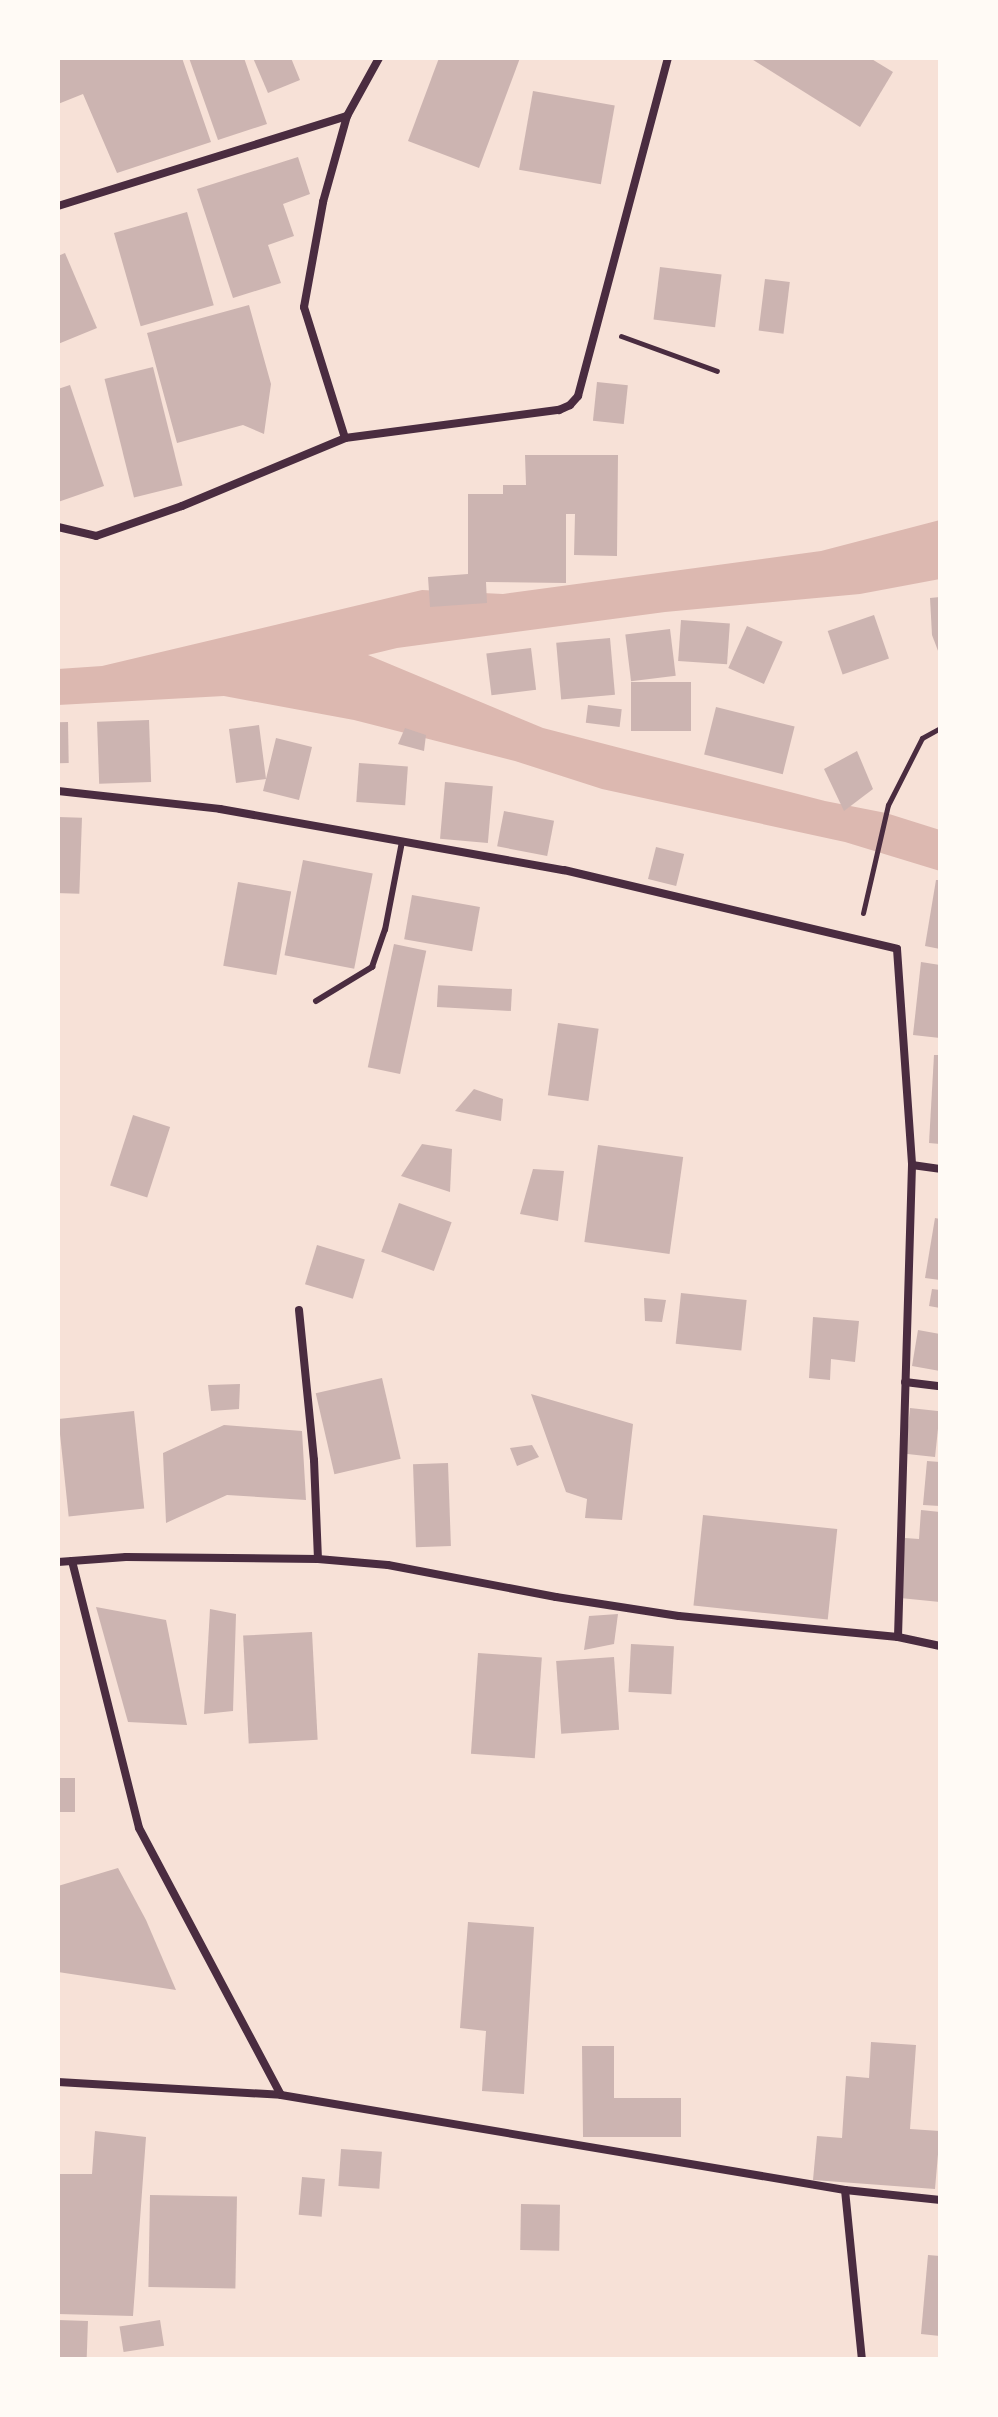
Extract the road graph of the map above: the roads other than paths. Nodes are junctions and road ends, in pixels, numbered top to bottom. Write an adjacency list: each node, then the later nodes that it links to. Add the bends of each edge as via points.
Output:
1 (379, 58): 3 (street)
2 (668, 58): 5 (street, via 578,396 559,410)
3 (347, 116): 4 (street); 5 (street, via 323,202 304,307)
4 (58, 206)
5 (345, 438): 6 (street, via 96,536)
6 (58, 527)
7 (58, 791): 8 (street, via 220,809)
8 (402, 842): 9 (lane, via 385,930 372,967); 10 (street, via 564,870 897,949)
9 (316, 1001)
10 (912, 1165): 11 (street); 13 (street)
11 (940, 1169)
12 (299, 1310): 15 (street)
13 (905, 1382): 14 (street); 18 (street)
14 (940, 1386)
15 (318, 1559): 16 (street); 18 (street, via 388,1565 679,1616)
16 (72, 1561): 17 (street); 21 (street, via 139,1828)
17 (58, 1562)
18 (898, 1637): 19 (street)
19 (940, 1646)
20 (58, 2082): 21 (street)
21 (281, 2095): 22 (street)
22 (845, 2190): 23 (street); 24 (street)
23 (940, 2200)
24 (862, 2359)

